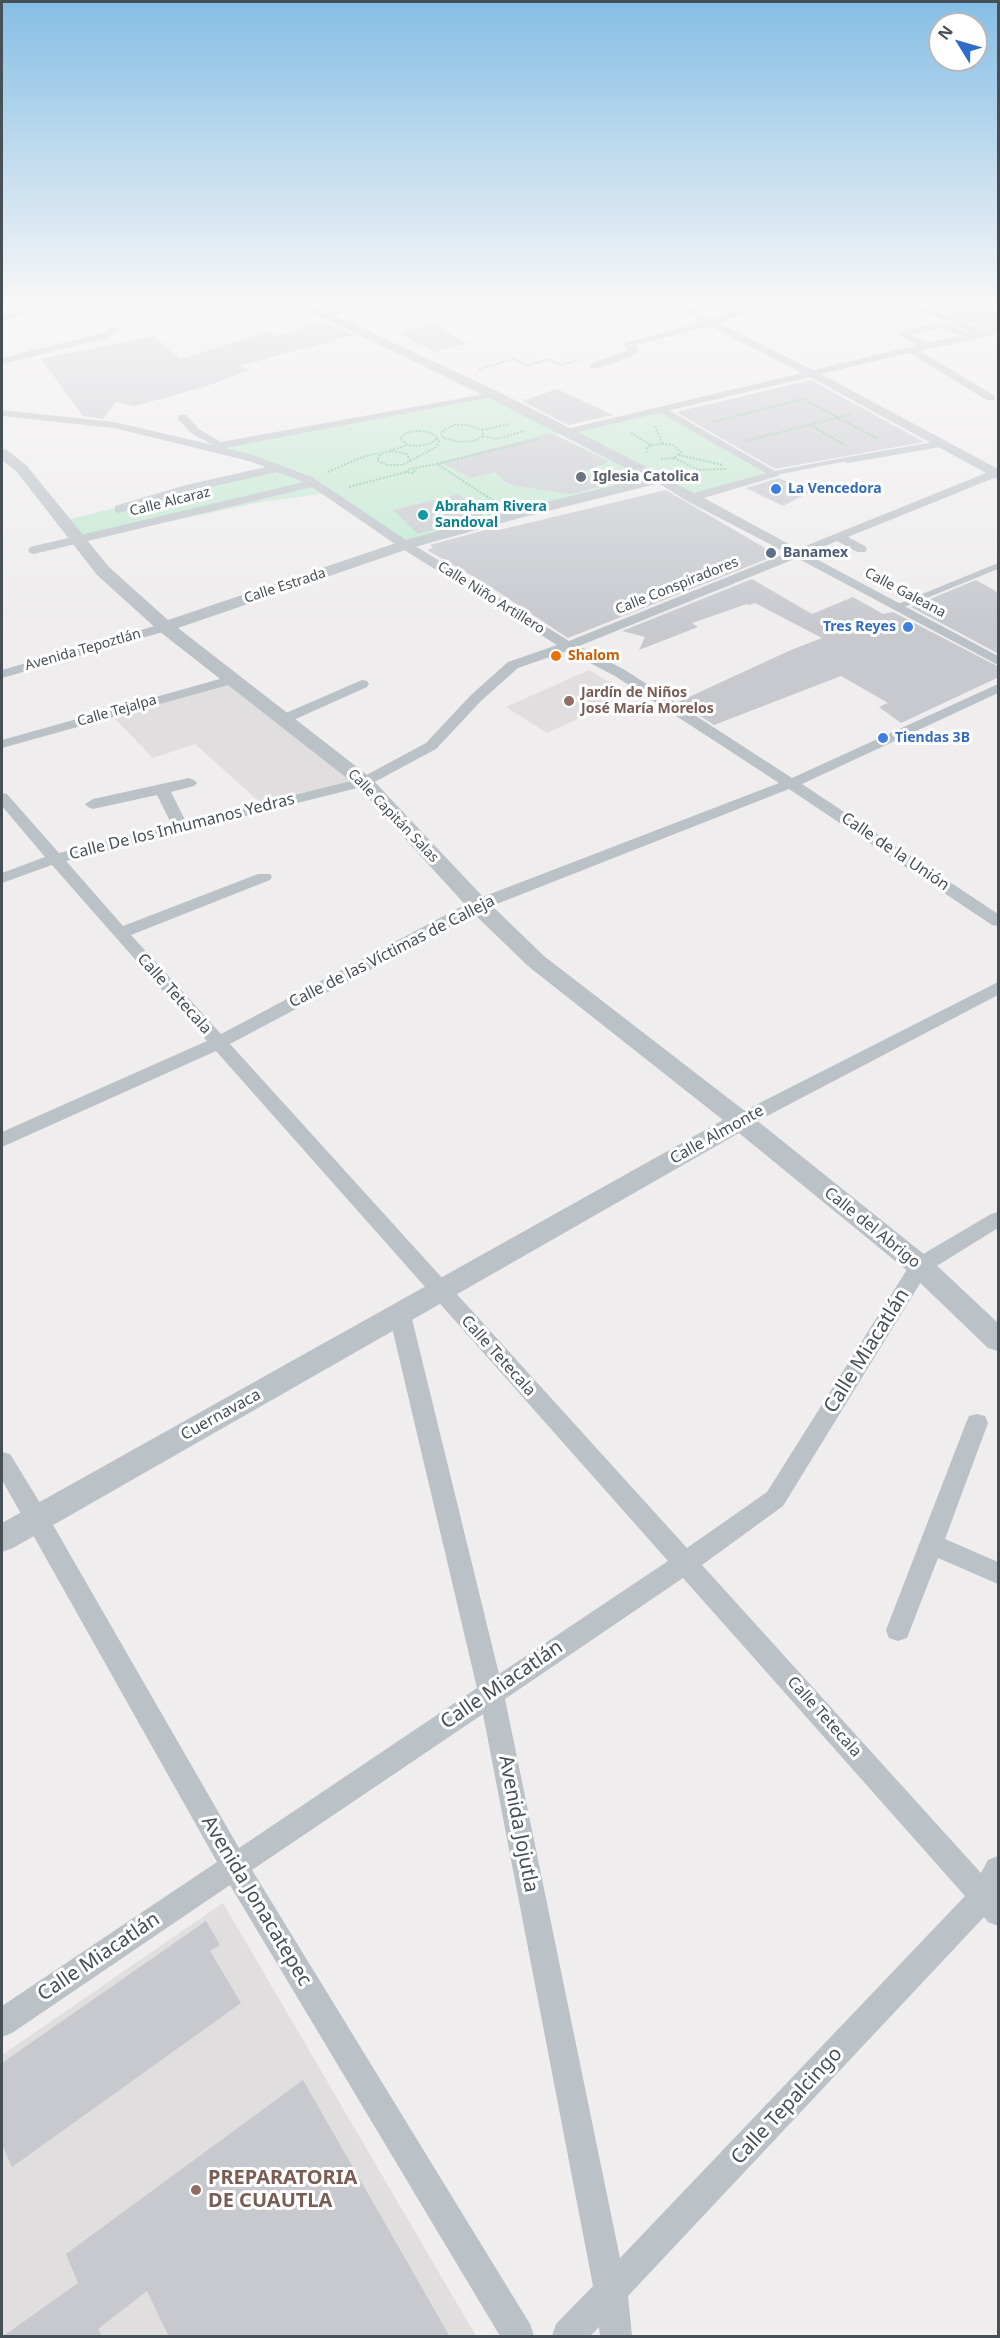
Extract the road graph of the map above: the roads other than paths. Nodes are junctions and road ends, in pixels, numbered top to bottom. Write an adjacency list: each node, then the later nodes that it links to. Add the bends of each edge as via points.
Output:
1 (404, 411): 10 (street)
2 (525, 411): 8 (street)
3 (657, 411): 8 (street)
4 (664, 411): 16 (street)
5 (880, 411): 9 (street)
6 (2, 413): 11 (street, via 114,425)
7 (182, 417): 10 (street, via 195,431)
8 (566, 432): 17 (street)
9 (940, 444): 13 (lane); 15 (street)
10 (223, 446): 11 (street)
11 (209, 447): 14 (street, Calle Niño Artillero)
12 (2, 453): 22 (street, Calle Capitán Salas, via 22,469)
13 (848, 460): 16 (street)
14 (278, 468): 18 (street, Calle Niño Artillero); 20 (street)
15 (997, 473): 21 (street, Calle Conspiradores)
16 (774, 474): 19 (street)
17 (659, 479): 19 (street, Calle Galeana); 23 (street, Calle Estrada)
18 (313, 483): 22 (street, Calle Alcaraz); 23 (street, Calle Niño Artillero)
19 (691, 498): 26 (street, Calle Galeana)
20 (119, 509)
21 (840, 538): 24 (street); 26 (street, Calle Conspiradores)
22 (77, 542): 25 (street, Calle Alcaraz); 29 (street, Calle Capitán Salas)
23 (405, 545): 29 (street, Calle Estrada); 30 (street, Calle Niño Artillero)
24 (861, 549)
25 (34, 550)
26 (797, 554): 28 (street, Calle Galeana); 30 (street, Calle Conspiradores)
27 (999, 566): 28 (street)
28 (898, 606): 31 (street, Calle Galeana)
29 (165, 627): 32 (street, Avenida Tepoztlán); 33 (street, Calle Capitán Salas)
30 (568, 646): 38 (street, Calle Conspiradores, via 513,665 430,746); 40 (street, Calle Niño Artillero, via 620,673)
31 (999, 661)
32 (2, 674)
33 (234, 679): 36 (street, Calle Capitán Salas); 37 (street, Calle Tejalpa)
34 (362, 684): 36 (street)
35 (999, 688): 40 (street, Calle de las Víctimas de Calleja)
36 (284, 719): 38 (street, Calle Capitán Salas)
37 (2, 744)
38 (364, 782): 44 (street, Calle De los Inhumanos Yedras); 48 (street, Calle Capitán Salas)
39 (189, 783): 41 (street)
40 (792, 783): 48 (street, Calle de las Víctimas de Calleja); 49 (street, Calle de la Unión)
41 (162, 789): 43 (street); 44 (street)
42 (2, 797): 45 (street, Calle Tetecala)
43 (93, 804)
44 (181, 827): 45 (street, Calle De los Inhumanos Yedras)
45 (54, 859): 47 (street, Calle De los Inhumanos Yedras); 50 (street, Calle Tetecala)
46 (264, 877): 50 (street)
47 (2, 878)
48 (478, 905): 52 (street, Calle de las Víctimas de Calleja); 53 (street, Calle Capitán Salas, via 536,961)
49 (999, 921)
50 (120, 933): 52 (street, Calle Tetecala)
51 (999, 988): 53 (street, Calle Almonte)
52 (218, 1043): 54 (street, Calle de las Víctimas de Calleja); 57 (street, Calle Tetecala)
53 (741, 1121): 56 (street, Calle del Abrigo); 57 (street, Calle Almonte)
54 (2, 1140)
55 (999, 1220): 56 (street)
56 (920, 1266): 59 (street, Calle del Abrigo); 65 (street, Calle Miacatlán, via 775,1499)
57 (440, 1292): 58 (street, Cuernavaca); 65 (street, Calle Tetecala)
58 (400, 1315): 62 (street, Cuernavaca); 68 (street, Avenida Jojutla)
59 (999, 1340)
60 (977, 1423): 64 (street)
61 (2, 1461): 62 (street, Avenida Jonacatepec)
62 (37, 1518): 63 (street, Cuernavaca); 69 (street, Avenida Jonacatepec)
63 (2, 1538)
64 (933, 1544): 66 (street); 67 (street)
65 (686, 1563): 68 (street, Calle Miacatlán); 71 (street, Calle Tetecala)
66 (999, 1573)
67 (898, 1630)
68 (491, 1692): 69 (street, Calle Miacatlán); 73 (street, Avenida Jojutla)
69 (234, 1866): 72 (street, Calle Miacatlán); 74 (street, Avenida Jonacatepec)
70 (999, 1870): 71 (street, Calle Tepalcingo)
71 (991, 1904): 73 (street, Calle Tepalcingo)
72 (2, 2022)
73 (611, 2293): 75 (street, Calle Tepalcingo); 76 (street, Avenida Jojutla)
74 (518, 2337)
75 (568, 2337)
76 (616, 2337)

